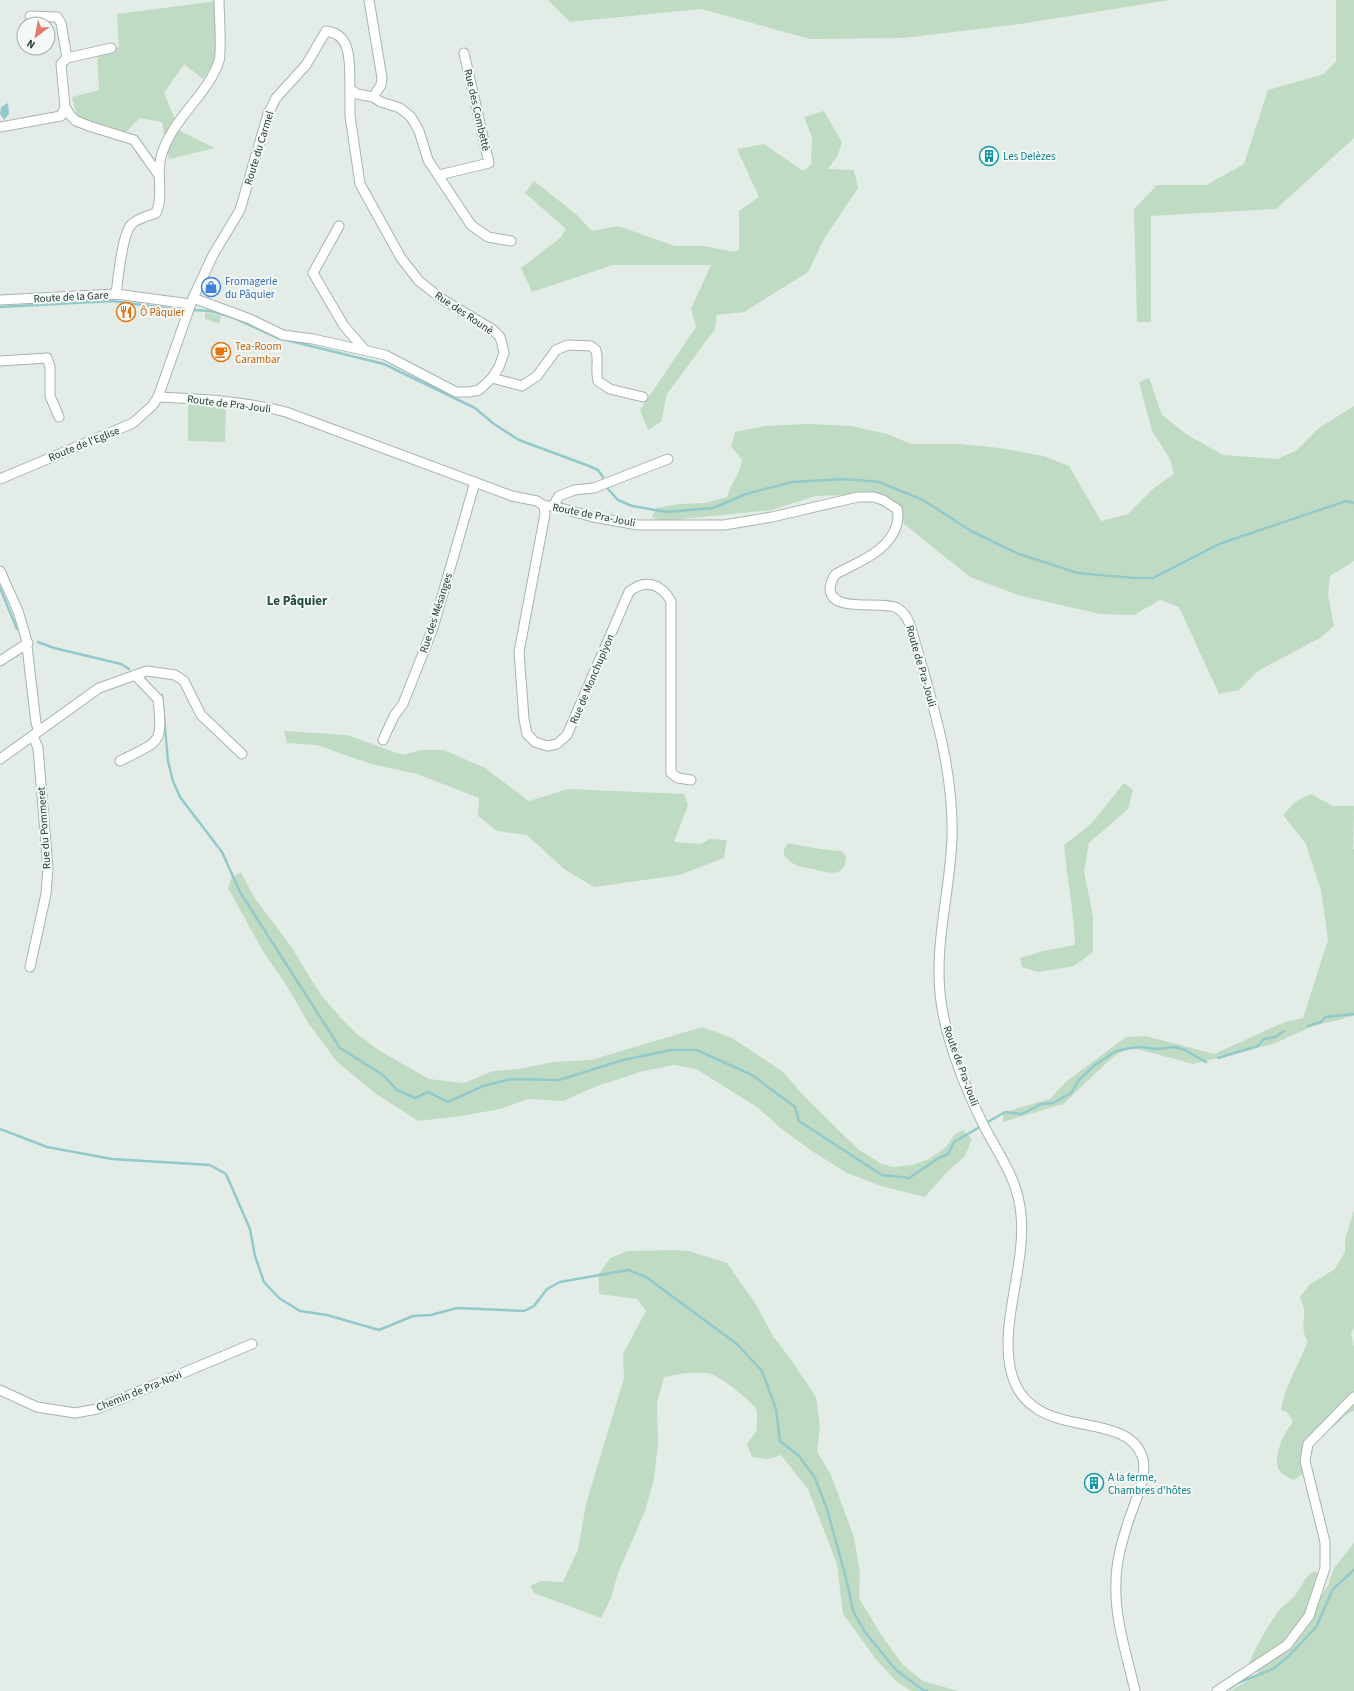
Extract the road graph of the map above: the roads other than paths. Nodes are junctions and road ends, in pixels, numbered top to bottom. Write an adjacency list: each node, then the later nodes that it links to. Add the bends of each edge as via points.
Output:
1 (219, 0): 11 (street, via 220,59 212,76 178,120 161,156)
2 (369, 0): 8 (street, via 382,78 381,85)
3 (56, 17): 6 (street, via 61,23)
4 (110, 48): 6 (street)
5 (464, 53): 12 (street, Rue des Combettè, via 489,163)
6 (67, 58): 9 (street, via 61,64)
7 (350, 89): 8 (street, via 357,94); 17 (street, Route du Carmel, via 345,40 339,34 326,31 306,65 276,98 268,114 240,210 213,254); 20 (street, Rue des Rounè, via 350,116 360,184 401,258 419,281 442,299 492,329 500,337 504,353)
8 (373, 97): 12 (street, via 400,108 411,117 419,130 428,160)
9 (65, 106): 10 (street, via 61,116); 11 (street, via 76,121 134,140)
10 (0, 127)
11 (158, 174): 15 (street, via 160,206 156,213 131,224 126,234)
12 (439, 174): 14 (street, via 471,226 488,237)
13 (339, 226): 18 (street, via 313,273 344,326)
14 (511, 241)
15 (116, 294): 16 (street, Route de la Gare); 17 (street, Route de la Gare)
16 (0, 300)
17 (192, 301): 18 (street, Rue des Rounè, via 250,319 283,335); 21 (street)
18 (365, 350): 20 (street, Rue des Rounè, via 385,355 456,392 479,390)
19 (0, 361): 23 (street, via 47,358 50,366 50,396)
20 (492, 378): 22 (street, via 522,386 537,376 556,350 568,345 591,346 596,350 598,357 598,381 610,389)
21 (158, 397): 25 (street, Route de l'Eglise, via 133,424); 26 (street, Route de Pra-Jouli, via 228,401 267,407)
22 (643, 397)
23 (59, 417)
24 (668, 459): 27 (street, via 594,488 574,490 559,496)
25 (0, 479)
26 (475, 482): 27 (street, Route de Pra-Jouli); 33 (street, Rue des Mésanges, via 433,628 403,704 394,716)
27 (548, 506): 37 (street, Rue de Monchuplyon, via 519,652 527,734 535,742 547,746 557,744 568,735 629,592 636,586 656,586 666,591 671,601 671,773 678,778); 42 (street, Route de Pra-Jouli, via 638,525 724,525 858,497 874,497 897,509 898,518 890,540 879,550 836,574 830,591 836,600 844,603 890,606 898,608 905,616 912,631 943,741 951,795 952,840 938,957 942,1008 964,1080 983,1125 1008,1168 1019,1200 1022,1226 1020,1258 1008,1339 1011,1372 1022,1395 1041,1412 1058,1420 1115,1432 1128,1438 1142,1453 1145,1466 1126,1530 1116,1580 1119,1622)
28 (0, 571): 29 (street, Rue du Pommeret, via 21,619)
29 (28, 643): 30 (street); 32 (street, Rue du Pommeret)
30 (0, 661)
31 (135, 675): 32 (street, via 99,688); 34 (street, via 147,671 176,675 184,681 201,715); 36 (street, via 158,699 160,736 154,744)
32 (36, 734): 35 (street); 38 (street, Rue du Pommeret, via 48,868 46,894)
33 (383, 740)
34 (242, 754)
35 (0, 759)
36 (120, 761)
37 (691, 780)
38 (30, 967)
39 (252, 1344): 40 (street, Chemin de Pra-Novi, via 97,1409 75,1413 37,1407)
40 (0, 1390)
41 (1354, 1397): 43 (street, via 1308,1444 1305,1462 1325,1542 1325,1568 1309,1616 1287,1645)
42 (1135, 1691)
43 (1217, 1691)

